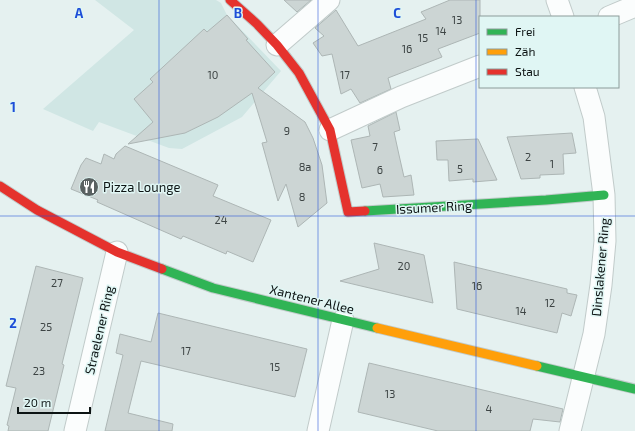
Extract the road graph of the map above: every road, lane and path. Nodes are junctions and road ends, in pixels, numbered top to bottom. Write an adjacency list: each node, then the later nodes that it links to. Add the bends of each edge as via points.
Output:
1 (230, 0): 7 (street, Issumer Ring)
2 (329, 0): 7 (street)
3 (557, 0): 5 (street)
4 (635, 6): 6 (street)
5 (563, 16)
6 (611, 16)
7 (277, 45): 10 (street, Issumer Ring, via 299,73)
8 (479, 66): 10 (street, via 400,97)
9 (585, 88): 12 (street, Dinslakener Ring, via 594,117)
10 (330, 130): 12 (street, Issumer Ring, via 348,212)
11 (0, 186): 13 (street, Xantener Allee, via 37,210)
12 (604, 195): 15 (street, Dinslakener Ring, via 605,241 601,285 594,334)
13 (117, 252): 14 (street, Xantener Allee, via 213,288); 17 (street, Straelener Ring)
14 (343, 320): 15 (street, Xantener Allee); 18 (street)
15 (583, 376): 16 (street, Xantener Allee); 19 (street, Dinslakener Ring)
16 (635, 389)
17 (75, 431)
18 (318, 431)
19 (570, 431)

